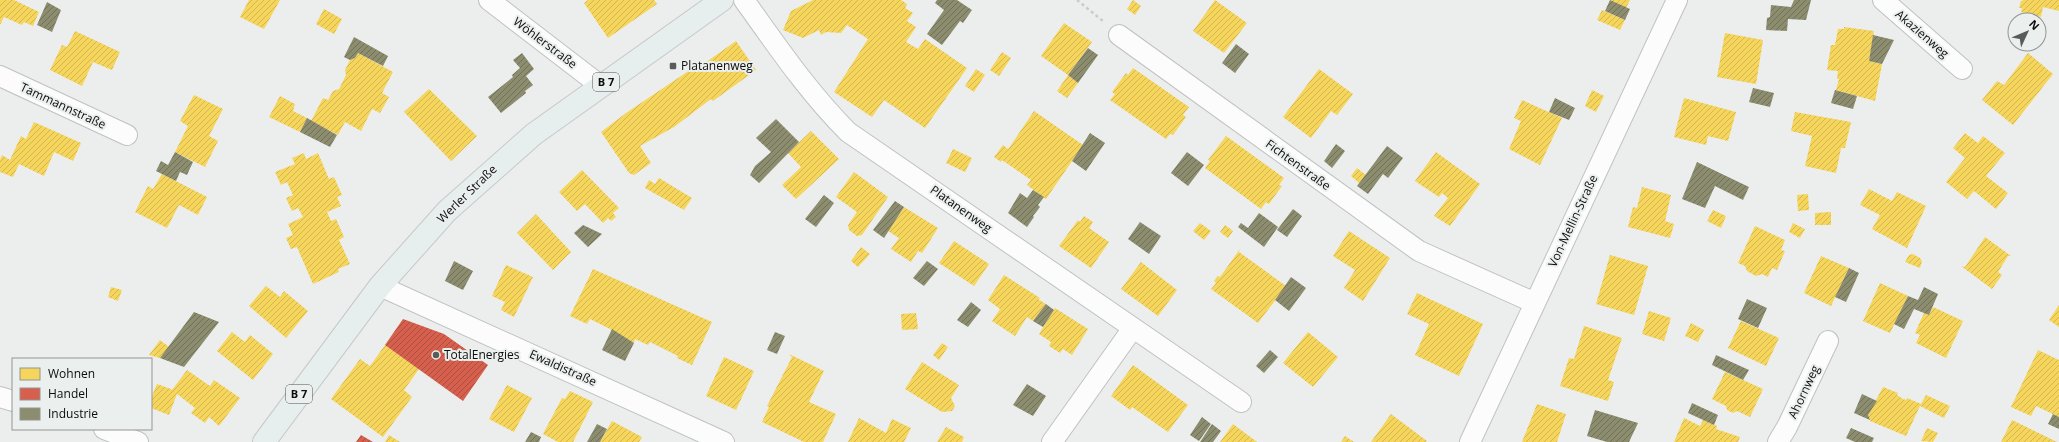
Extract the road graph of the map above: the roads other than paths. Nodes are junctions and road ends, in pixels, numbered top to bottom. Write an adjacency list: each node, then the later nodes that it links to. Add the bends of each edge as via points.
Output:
1 (489, 0): 9 (street, Wöhlerstraße)
2 (722, 0): 9 (main road, Werler Straße / B 7)
3 (744, 0): 13 (street, Platanenweg, via 802,80 848,132)
4 (1677, 0): 12 (street, Von-Mellin-Straße)
5 (1883, 0): 7 (street, Akazienweg)
6 (1119, 35): 12 (street, Fichtenstraße, via 1419,250)
7 (1962, 69)
8 (0, 76): 10 (street, Tammannstraße)
9 (600, 86): 11 (main road, Werler Straße / B 7, via 534,134 493,168 447,211)
10 (127, 135)
11 (380, 286): 20 (main road, Werler Straße / B 7); 21 (street, Ewaldistraße)
12 (1535, 303): 23 (street, Von-Mellin-Straße)
13 (1133, 328): 17 (street, Platanenweg); 22 (street)
14 (1828, 341): 24 (street, Ahornweg)
15 (0, 397): 16 (street)
16 (12, 401)
17 (1241, 402)
18 (107, 430): 19 (street)
19 (138, 442)
20 (264, 442)
21 (724, 442)
22 (1052, 442)
23 (1470, 442)
24 (1778, 442)

